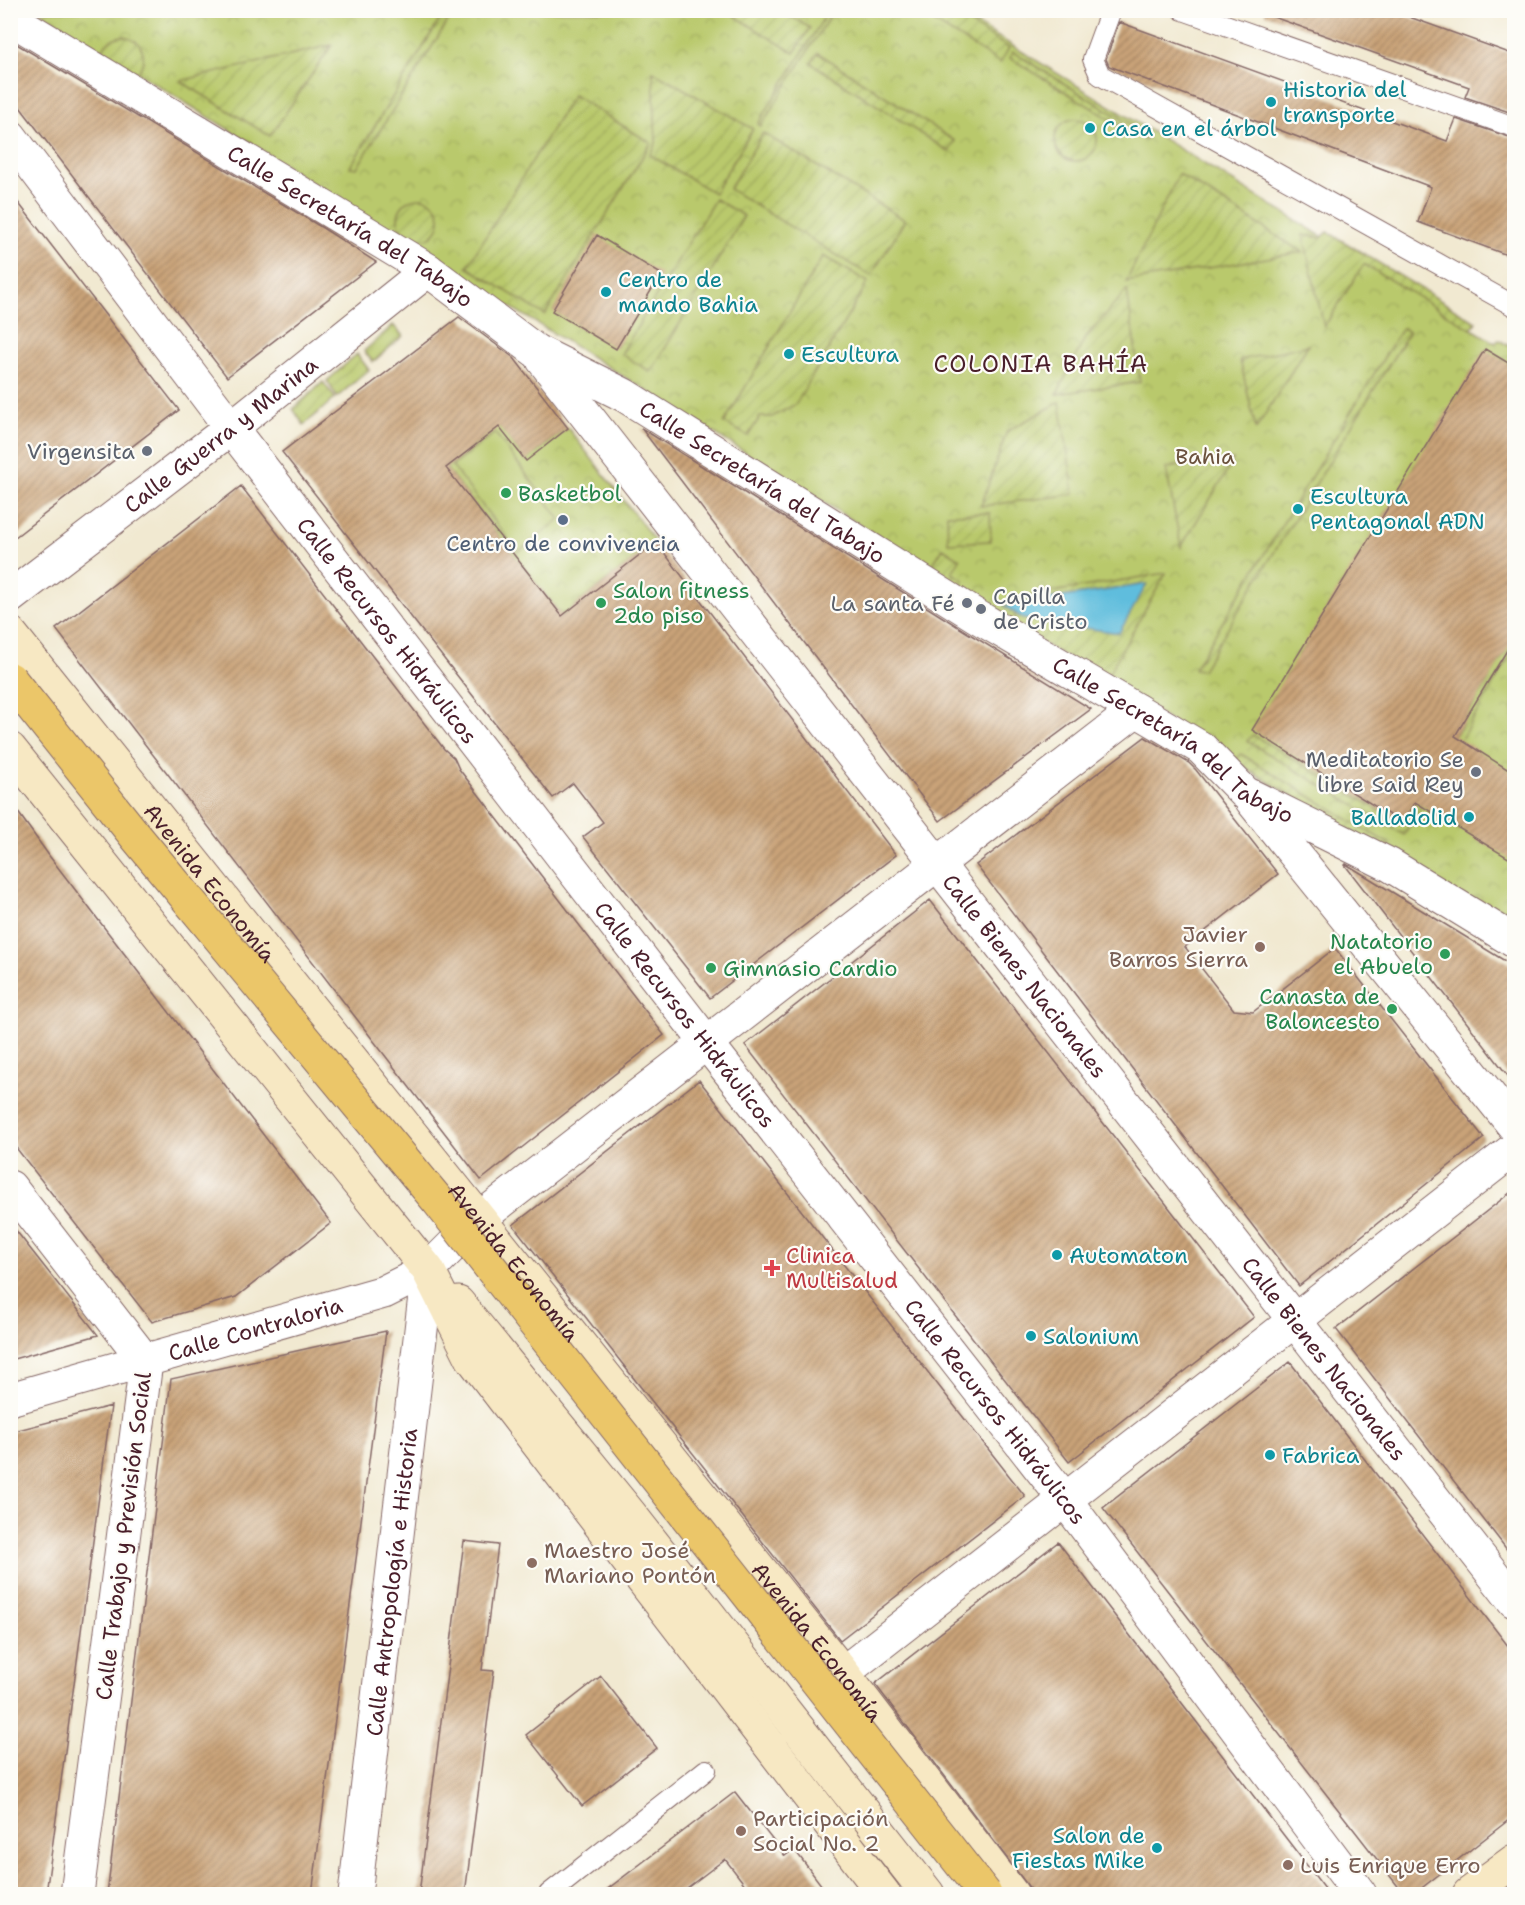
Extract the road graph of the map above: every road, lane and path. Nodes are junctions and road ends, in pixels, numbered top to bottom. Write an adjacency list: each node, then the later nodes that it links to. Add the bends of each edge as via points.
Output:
1 (1110, 10): 7 (lane, via 1093,59 1100,75)
2 (1183, 10): 4 (lane)
3 (10, 18): 6 (street, Calle Secretaría del Tabajo)
4 (1515, 127)
5 (10, 136): 9 (street, Calle Recursos Hidráulicos)
6 (428, 270): 8 (street, Calle Secretaría del Tabajo); 9 (street, Calle Guerra y Marina)
7 (1515, 306)
8 (536, 351): 13 (street, Calle Secretaría del Tabajo, via 624,395 978,617); 16 (street, Calle Bienes Nacionales)
9 (231, 428): 10 (street, Calle Guerra y Marina); 18 (street, Calle Recursos Hidráulicos)
10 (10, 597)
11 (10, 633): 22 (main road, Avenida Economía)
12 (10, 679): 37 (main road, bridge, via 438,1201)
13 (1136, 710): 15 (street, Calle Secretaría del Tabajo, via 1201,748); 16 (street, Calle Contraloria)
14 (10, 749): 23 (main road)
15 (1245, 793): 17 (street, Calle Secretaría del Tabajo, via 1390,865); 19 (street)
16 (938, 864): 18 (street, Calle Contraloria); 24 (street, Calle Bienes Nacionales)
17 (1515, 941)
18 (706, 1042): 22 (street, Calle Contraloria); 27 (street, Calle Recursos Hidráulicos)
19 (1515, 1126)
20 (1515, 1149): 24 (street)
21 (10, 1187): 25 (street, Calle Trabajo y Previsión Social)
22 (478, 1219): 23 (street, Calle Contraloria); 29 (main road, Avenida Economía)
23 (428, 1270): 25 (street, Calle Contraloria, via 384,1292); 33 (street, Calle Antropología e Historia); 35 (main road, via 472,1358); 36 (main road, via 482,1329)
24 (1293, 1321): 27 (street); 28 (street, Calle Bienes Nacionales)
25 (146, 1362): 26 (street, Calle Contraloria); 32 (street, Calle Trabajo y Previsión Social)
26 (10, 1398)
27 (1066, 1501): 29 (street); 39 (street, Calle Recursos Hidráulicos)
28 (1515, 1601)
29 (843, 1673): 38 (main road, Avenida Economía)
30 (706, 1770): 34 (lane)
31 (1515, 1861): 40 (main road)
32 (77, 1894)
33 (355, 1894)
34 (549, 1894)
35 (884, 1894)
36 (928, 1894)
37 (985, 1894)
38 (1012, 1894)
39 (1360, 1894)
40 (1469, 1894)

